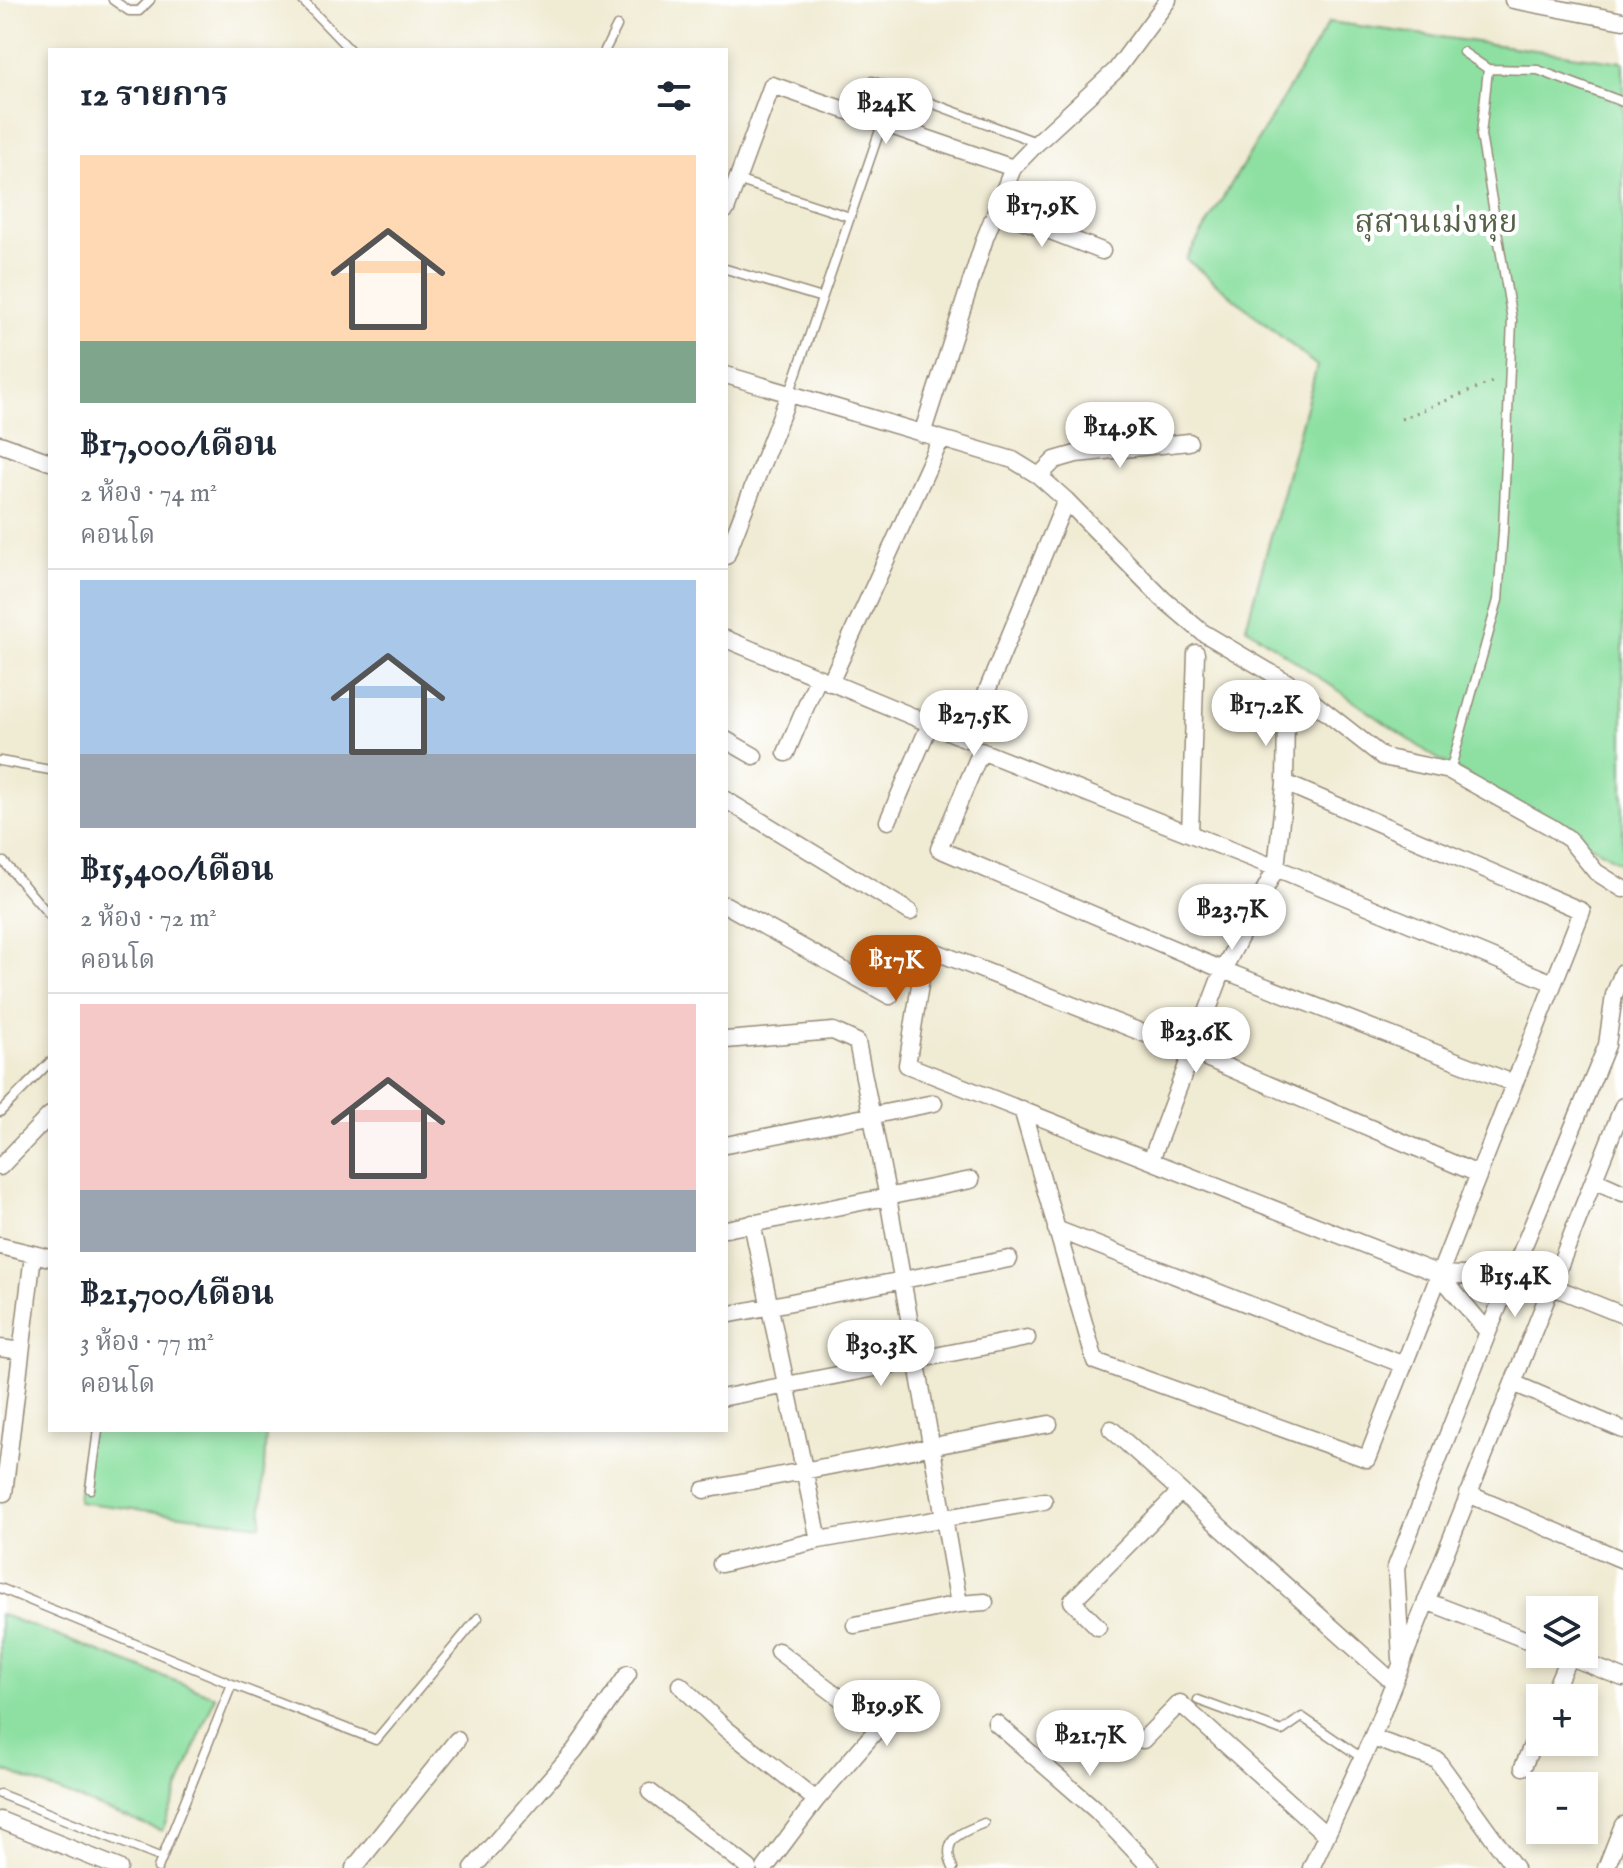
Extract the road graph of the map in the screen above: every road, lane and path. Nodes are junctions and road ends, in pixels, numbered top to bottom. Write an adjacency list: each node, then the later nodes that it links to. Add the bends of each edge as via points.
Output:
1 (113, 0): 2 (lane, via 129,11 139,11)
2 (150, 0)
3 (302, 0): 8 (lane)
4 (1168, 0): 15 (street, via 1116,70)
5 (1513, 0): 6 (street)
6 (1623, 21)
7 (617, 26): 9 (lane)
8 (348, 48)
9 (606, 48)
10 (1463, 52): 11 (lane)
11 (1488, 69): 13 (lane, via 1538,70); 25 (lane, via 1481,135 1512,320)
12 (872, 81): 15 (lane)
13 (1623, 102)
14 (882, 123): 16 (street); 17 (street, via 772,85); 20 (lane)
15 (1037, 143): 16 (street)
16 (1013, 168): 19 (street)
17 (737, 180): 18 (street); 20 (lane)
18 (728, 202)
19 (996, 210): 21 (street); 28 (street)
20 (850, 217): 23 (lane)
21 (1102, 251)
22 (728, 270): 23 (lane)
23 (822, 298): 26 (lane)
24 (728, 376): 26 (street)
25 (1510, 379): 27 (path, via 1493,380); 46 (lane, via 1498,600)
26 (789, 395): 28 (street); 35 (street)
27 (1401, 419)
28 (922, 434): 29 (street)
29 (941, 439): 33 (street, via 1013,460); 38 (street)
30 (1189, 442): 33 (street, via 1076,454 1055,460)
31 (0, 444): 32 (street)
32 (48, 461)
33 (1039, 476): 34 (street)
34 (1066, 500): 40 (street, via 967,739); 46 (street, via 1202,632 1290,684 1383,757)
35 (728, 551)
36 (728, 640): 38 (street)
37 (1196, 653): 50 (street)
38 (824, 680): 40 (street); 42 (street)
39 (1286, 714): 47 (street)
40 (930, 724): 49 (street)
41 (728, 741): 43 (street)
42 (786, 753)
43 (754, 756)
44 (0, 761): 45 (lane)
45 (48, 770)
46 (1450, 771): 53 (street, via 1569,839 1596,872)
47 (1285, 783): 52 (street); 59 (street, via 1582,911)
48 (728, 801): 55 (street)
49 (888, 821)
50 (1190, 834): 52 (street); 57 (street, via 981,751 939,849)
51 (4, 862): 56 (lane)
52 (1276, 868): 57 (street); 59 (street)
53 (1623, 889)
54 (728, 906): 60 (street)
55 (910, 912)
56 (48, 914)
57 (1223, 970): 62 (street); 64 (street)
58 (1623, 972): 86 (street, via 1607,1045)
59 (1553, 983): 64 (street)
60 (890, 996)
61 (728, 1040): 70 (street, via 833,1031 857,1042)
62 (1192, 1052): 67 (street, via 926,948 907,1065); 72 (street); 74 (street)
63 (48, 1064): 68 (lane)
64 (1513, 1083): 74 (street)
65 (934, 1103): 70 (street)
66 (1623, 1106): 76 (street)
67 (1022, 1109): 72 (street); 81 (street)
68 (0, 1112)
69 (48, 1117): 73 (street)
70 (870, 1117): 71 (street); 78 (street)
71 (728, 1145)
72 (1151, 1160): 85 (street)
73 (0, 1167)
74 (1478, 1174): 85 (street)
75 (971, 1180): 78 (street)
76 (1594, 1180): 77 (street); 88 (street)
77 (1623, 1193)
78 (888, 1198): 79 (street); 87 (street)
79 (752, 1223): 80 (street); 89 (street)
80 (728, 1229)
81 (1056, 1229): 97 (street); 97 (street, via 1095,1361 1367,1459)
82 (0, 1246): 83 (street)
83 (42, 1257): 95 (street)
84 (1009, 1259): 87 (street)
85 (1439, 1274): 86 (street); 92 (street); 97 (street)
86 (1511, 1277): 92 (street)
87 (903, 1281): 89 (street); 96 (street)
88 (1551, 1286): 91 (street); 98 (street)
89 (770, 1307): 90 (street); 99 (street)
90 (728, 1315)
91 (1623, 1315)
92 (1488, 1332): 126 (street, via 1396,1567)
93 (1027, 1338): 96 (street)
94 (0, 1348): 95 (street)
95 (21, 1351): 110 (street)
96 (917, 1361): 99 (street); 105 (street)
97 (1404, 1365)
98 (1513, 1383): 103 (street); 111 (street)
99 (787, 1385): 100 (street); 106 (street)
100 (728, 1397)
101 (1049, 1424): 105 (street)
102 (1111, 1429): 109 (street)
103 (1623, 1430)
104 (98, 1432): 107 (lane)
105 (931, 1446): 106 (street); 113 (street)
106 (803, 1469): 108 (street); 114 (street)
107 (90, 1489)
108 (704, 1490)
109 (1180, 1492): 123 (street, via 1072,1601); 130 (street)
110 (4, 1493)
111 (1468, 1494): 115 (street); 118 (street)
112 (1044, 1501): 113 (street)
113 (944, 1519): 114 (street); 120 (street)
114 (819, 1540): 116 (street)
115 (1623, 1560)
116 (721, 1564)
117 (0, 1588): 131 (lane)
118 (1426, 1601): 124 (street); 126 (street)
119 (985, 1602): 120 (street)
120 (959, 1604): 122 (street)
121 (478, 1618): 131 (lane, via 376,1740)
122 (855, 1625)
123 (1098, 1627)
124 (1526, 1640)
125 (778, 1651): 143 (street, via 879,1727)
126 (1401, 1664): 130 (street)
127 (1598, 1668): 129 (street)
128 (628, 1674): 153 (street, via 575,1750)
129 (1623, 1678)
130 (1394, 1683): 135 (street)
131 (232, 1684): 148 (lane)
132 (680, 1685): 143 (street)
133 (1198, 1700): 139 (lane, via 1282,1731 1302,1717)
134 (996, 1723): 149 (street, via 1097,1811)
135 (1372, 1738): 139 (street); 158 (street, via 1437,1760)
136 (457, 1740): 152 (street)
137 (1143, 1740): 147 (street, via 1180,1703)
138 (1528, 1756): 140 (street)
139 (1362, 1758): 147 (street)
140 (1523, 1767)
141 (650, 1792): 154 (street)
142 (0, 1794): 148 (lane)
143 (816, 1800): 155 (street)
144 (0, 1820): 150 (street)
145 (984, 1823): 156 (lane, via 957,1835 949,1847)
146 (1623, 1825): 159 (street)
147 (1326, 1835): 157 (street)
148 (162, 1858): 151 (lane)
149 (1150, 1867)
150 (119, 1868)
151 (158, 1868)
152 (354, 1868)
153 (473, 1868)
154 (749, 1868)
155 (765, 1868)
156 (953, 1868)
157 (1311, 1868)
158 (1515, 1868)
159 (1606, 1868)

